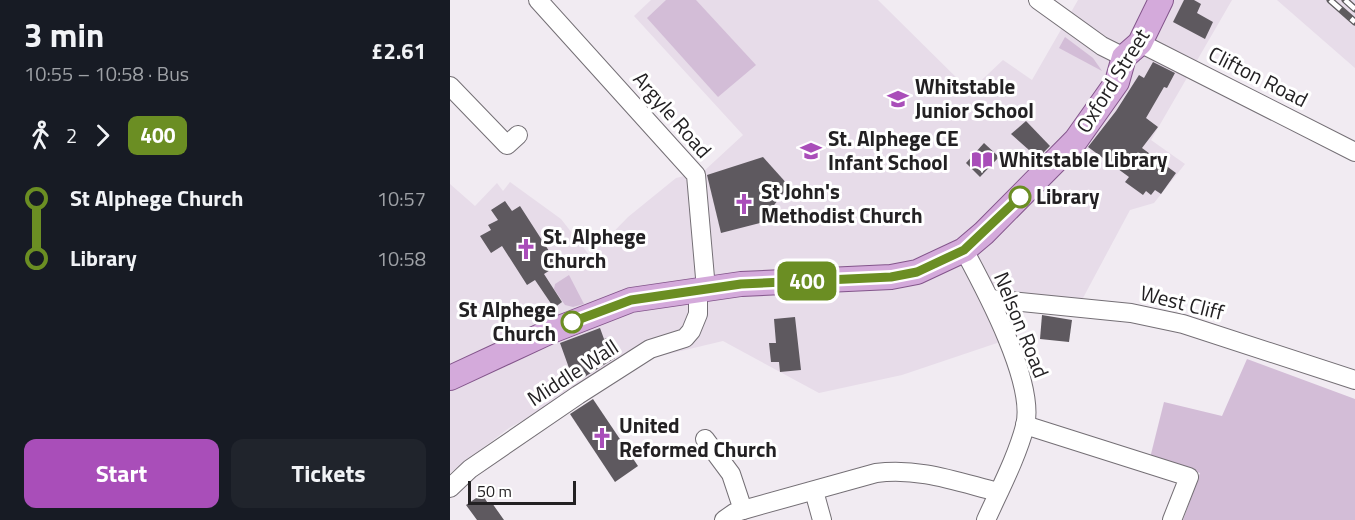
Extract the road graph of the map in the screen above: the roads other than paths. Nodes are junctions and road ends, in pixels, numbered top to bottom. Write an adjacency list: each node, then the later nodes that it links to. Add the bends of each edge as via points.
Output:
1 (538, 0): 9 (street, Argyle Road, via 696,175)
2 (1038, 0): 4 (street, Clifton Road, via 1077,30)
3 (1161, 0): 4 (main road, Oxford Street)
4 (1132, 50): 7 (street, Clifton Road); 8 (main road, Oxford Street, via 1117,82 1076,140)
5 (450, 86): 6 (street, via 507,145)
6 (518, 135)
7 (1355, 152)
8 (964, 250): 9 (main road, Oxford Street, via 927,268 891,277); 10 (street, Nelson Road)
9 (702, 289): 11 (main road, Oxford Street, via 631,300 604,309); 15 (street, Middle Wall, via 698,314 685,338 650,350 586,390 470,469)
10 (991, 300): 12 (street, West Cliff, via 1131,313 1183,324); 13 (street, Nelson Road, via 1020,376 1026,401)
11 (450, 378)
12 (1355, 380)
13 (1025, 425): 17 (street, Nelson Road); 22 (street, via 1189,477)
14 (705, 439): 18 (street, via 731,474)
15 (450, 488)
16 (814, 491): 17 (street, via 897,470); 18 (street); 20 (street)
17 (998, 492): 21 (street, Nelson Road)
18 (743, 510): 19 (street)
19 (724, 520)
20 (822, 520)
21 (987, 520)
22 (1172, 520)

